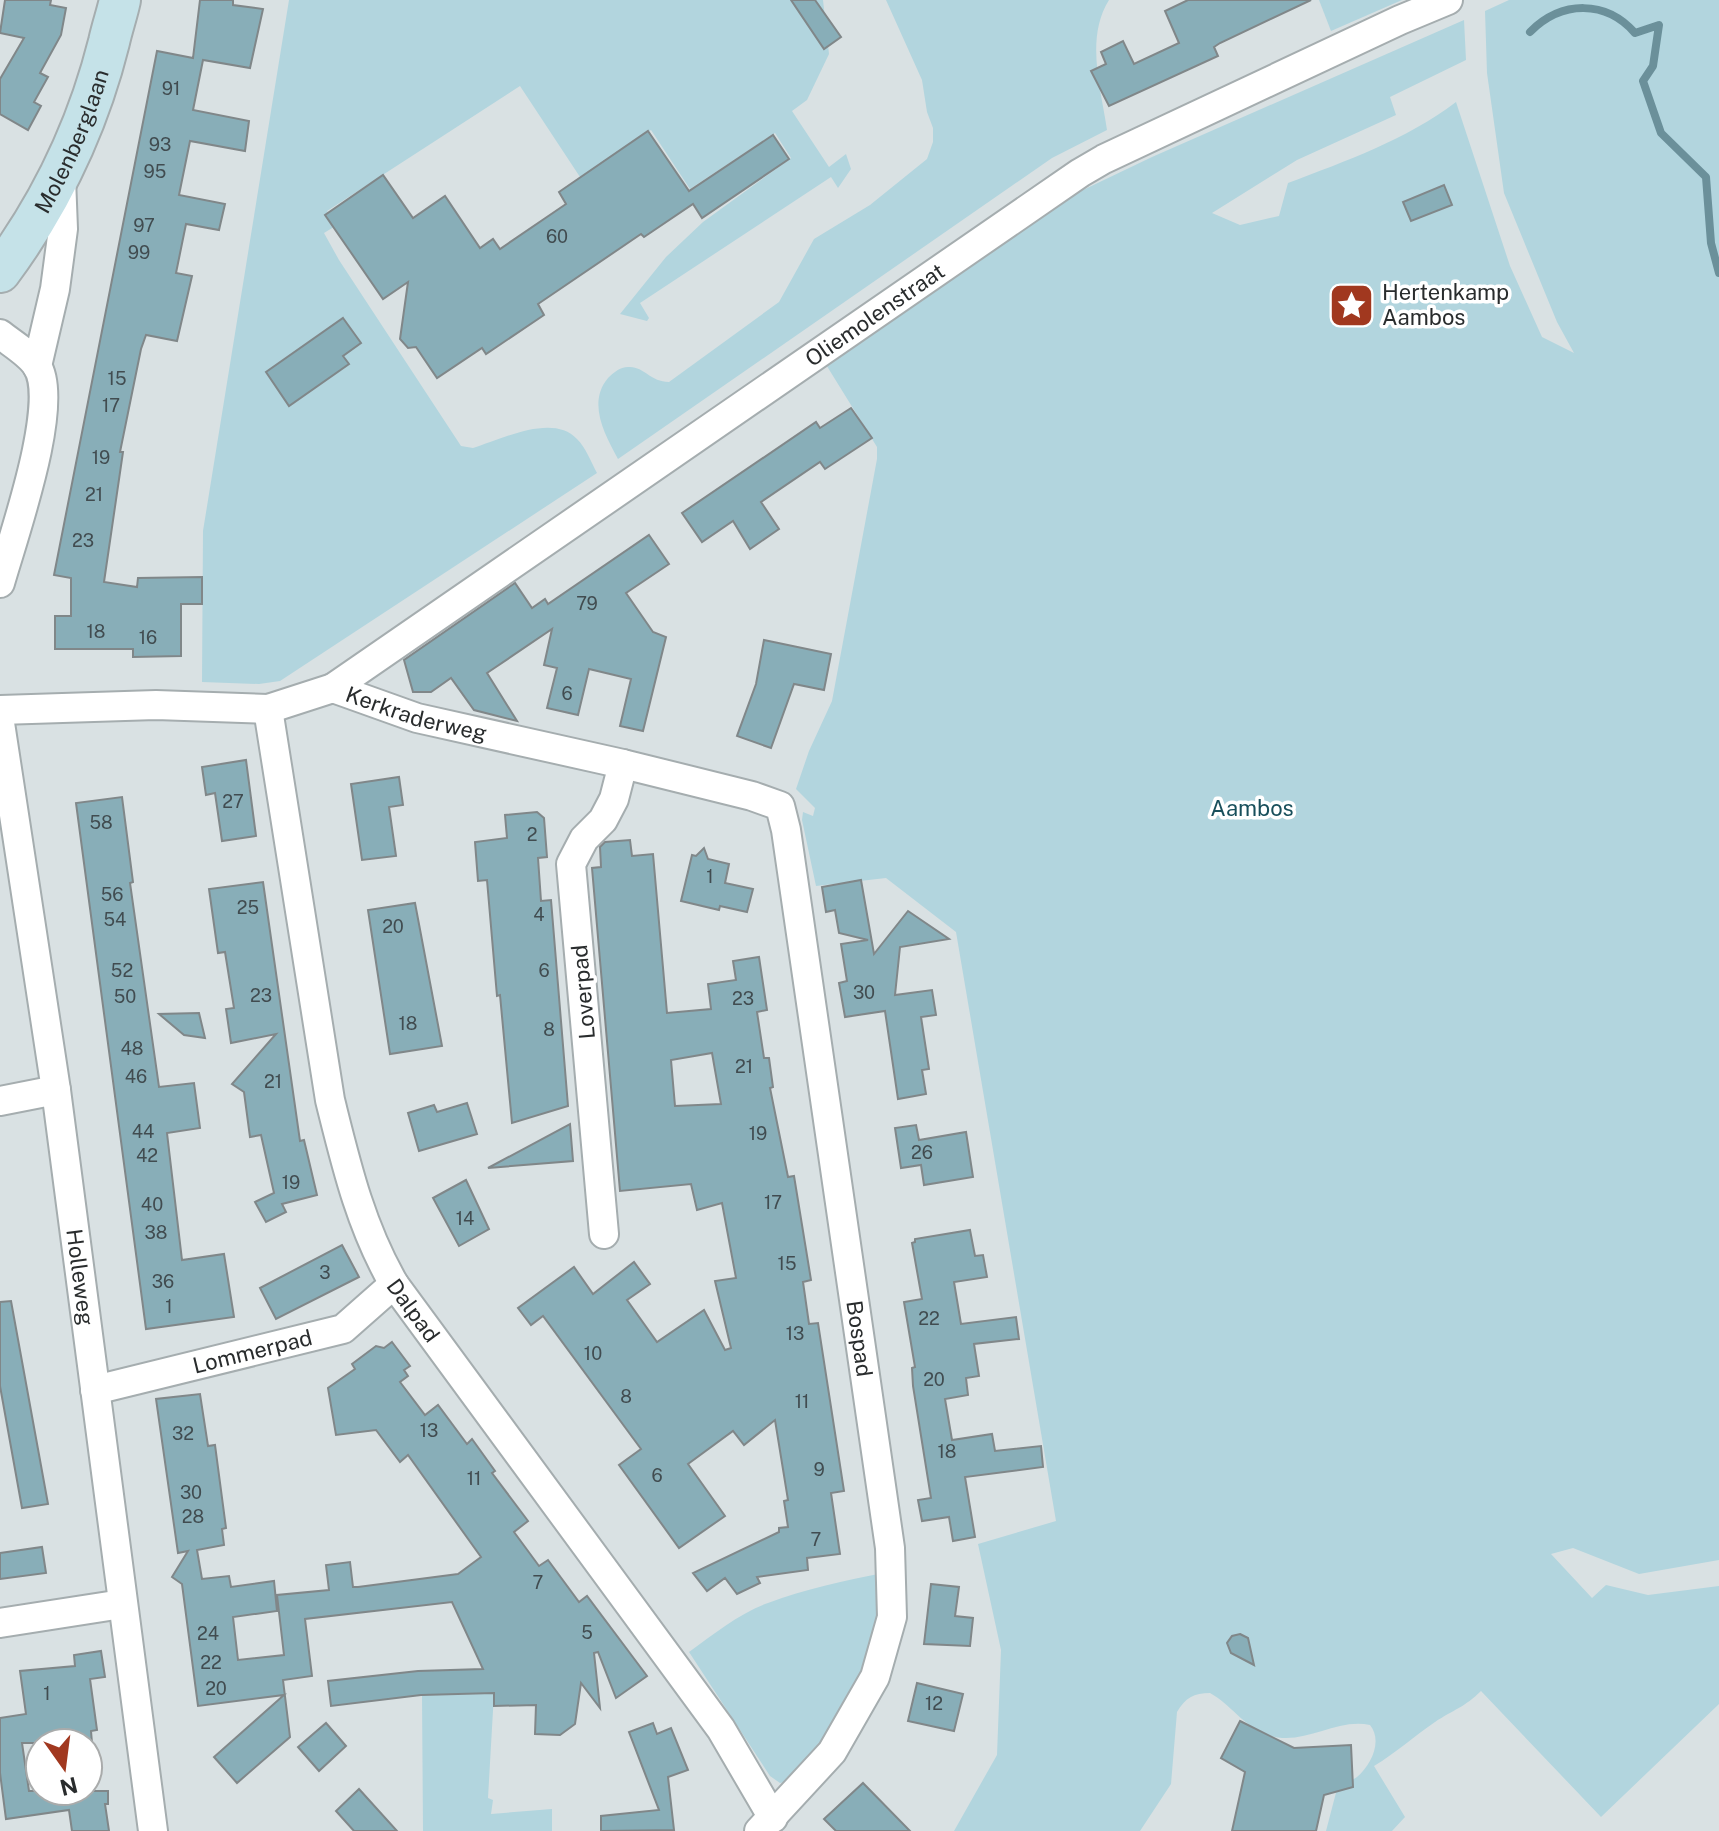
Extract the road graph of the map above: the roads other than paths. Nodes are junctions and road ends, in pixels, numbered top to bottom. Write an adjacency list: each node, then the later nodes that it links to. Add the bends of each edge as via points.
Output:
1 (120, 0): 3 (street, Molenberglaan, via 95,94)
2 (1448, 0): 8 (street, Oliemolenstraat, via 1080,173)
3 (61, 173): 4 (street, Molenberglaan); 6 (street, via 63,229)
4 (0, 272)
5 (0, 334): 6 (street)
6 (37, 366): 7 (street, via 42,431)
7 (0, 583)
8 (333, 688): 9 (street, Kerkraderweg); 12 (street, Kerkraderweg, via 417,718)
9 (268, 709): 10 (street, Kerkraderweg, via 156,705); 17 (street, Dalpad, via 330,1100 373,1247)
10 (0, 710)
11 (0, 723): 14 (street, Holleweg)
12 (623, 764): 13 (street, Kerkraderweg); 16 (street, Loverpad, via 614,799 571,864)
13 (780, 806): 21 (street, Bospad, via 890,1548 892,1617 875,1677 832,1752)
14 (56, 1090): 15 (street); 18 (street, Holleweg)
15 (0, 1101)
16 (604, 1234)
17 (394, 1284): 18 (street, Lommerpad, via 343,1329); 21 (street, Dalpad, via 721,1729)
18 (95, 1390): 19 (street, Holleweg)
19 (122, 1604): 20 (street); 22 (street, Holleweg)
20 (0, 1623)
21 (766, 1825)
22 (153, 1831)

